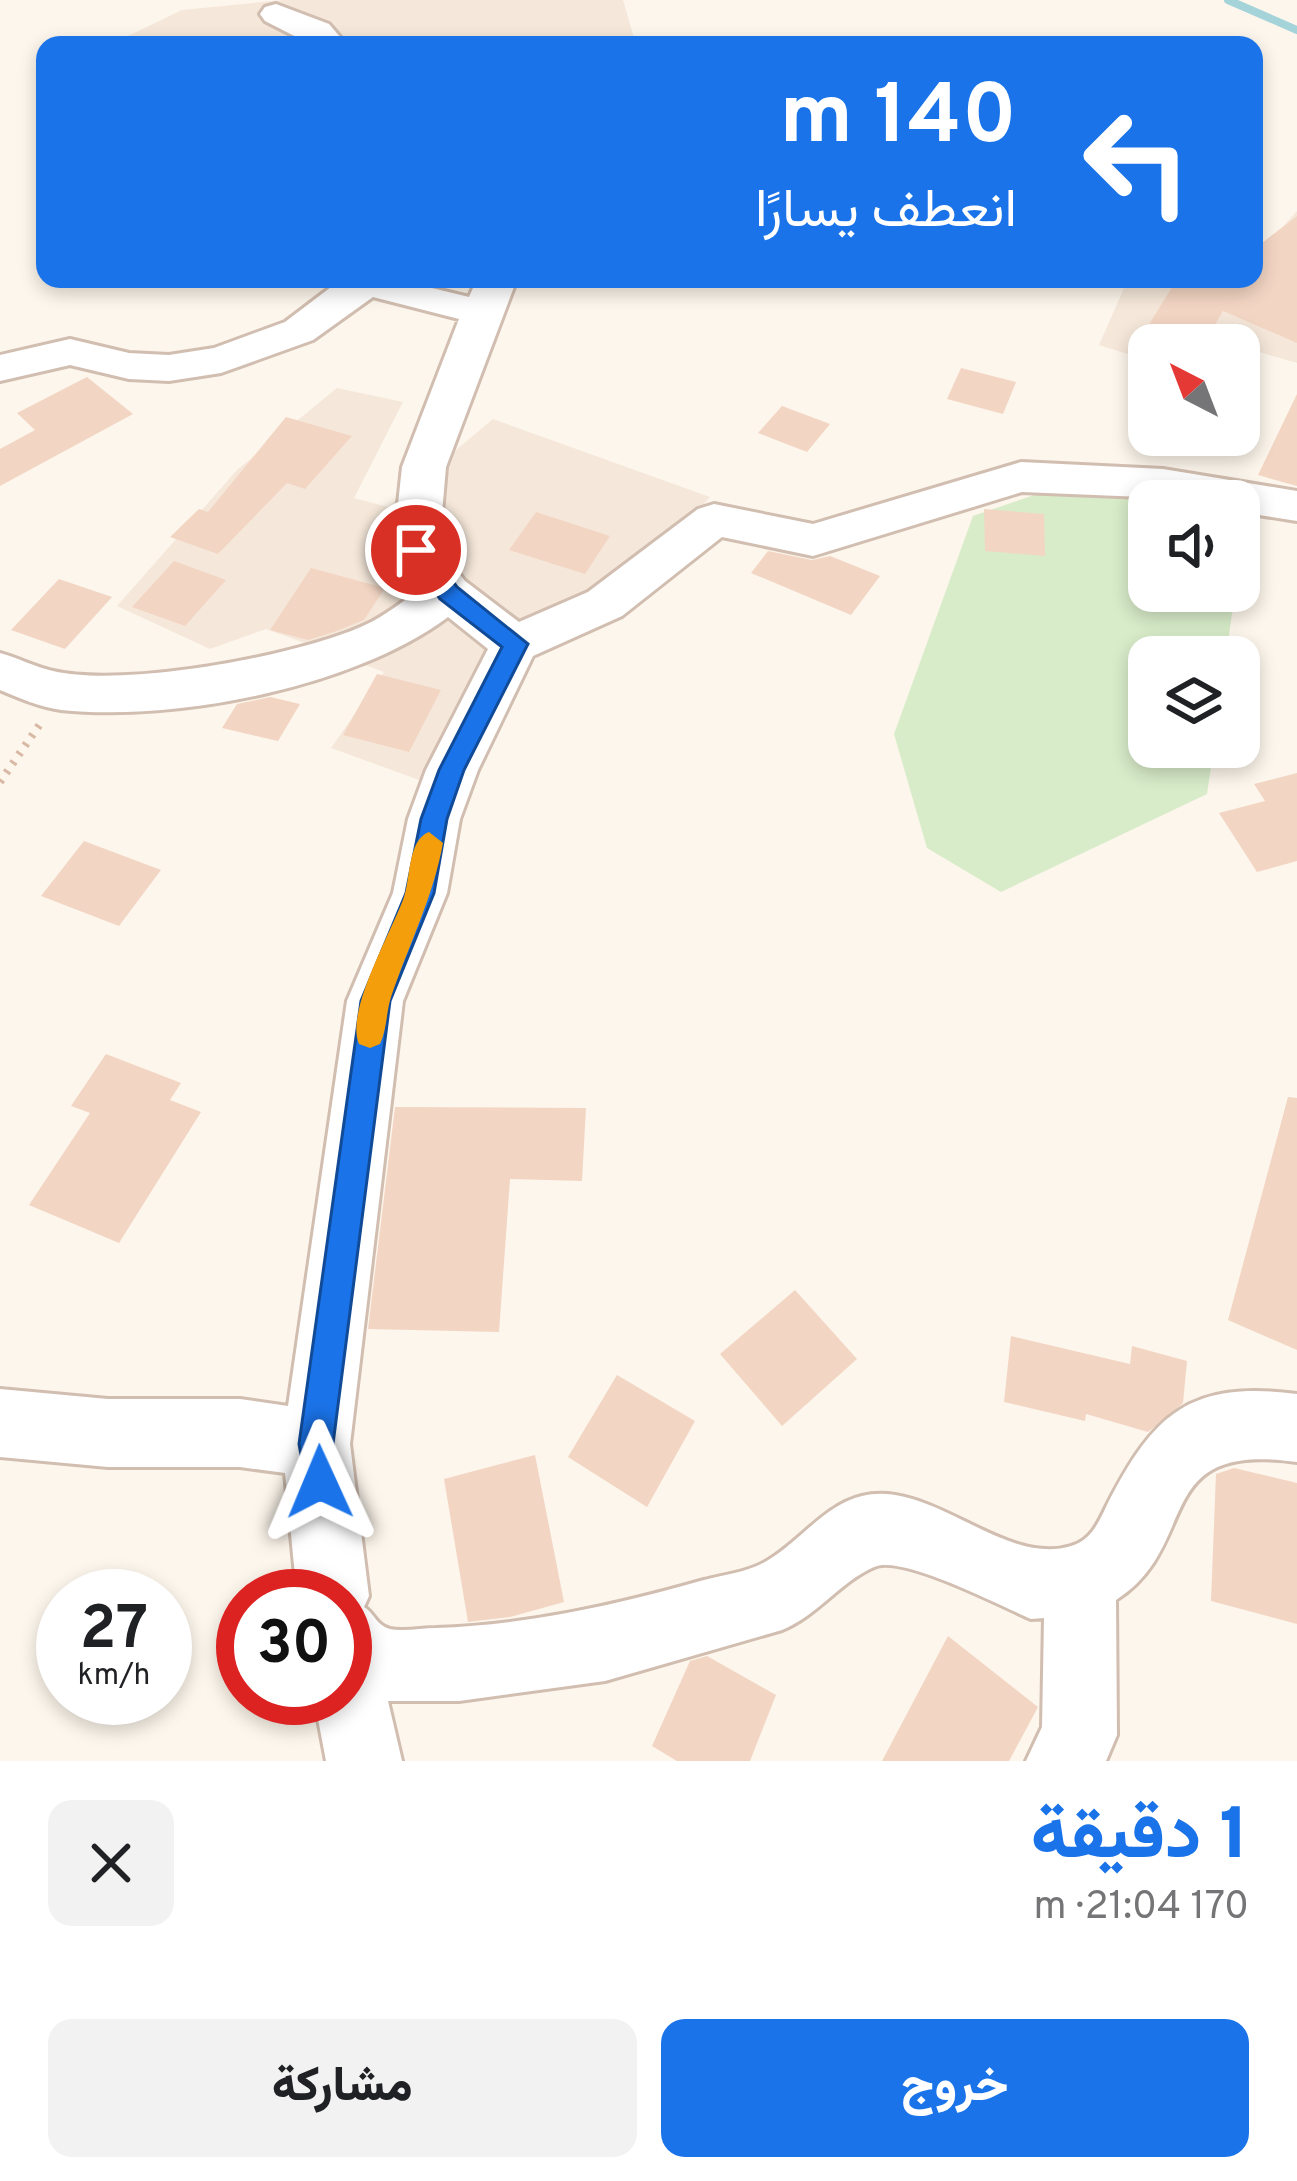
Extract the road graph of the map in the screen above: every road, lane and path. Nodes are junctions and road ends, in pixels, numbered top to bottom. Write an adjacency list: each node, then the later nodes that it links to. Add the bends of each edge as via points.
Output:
1 (276, 14): 2 (street)
2 (322, 36)
3 (362, 288): 6 (street, via 299,331 221,360 129,366 70,352)
4 (406, 288): 5 (street)
5 (489, 295): 8 (street, via 424,467 416,550)
6 (0, 368)
7 (1297, 506): 9 (street, via 1163,484 1021,477 813,540 714,520 605,604)
8 (448, 593): 9 (street); 11 (street, via 384,637 322,661 120,692)
9 (515, 644): 15 (street, via 452,770 420,893 375,1001)
10 (0, 670): 11 (street)
11 (58, 691): 12 (path)
12 (0, 782)
13 (0, 1423): 15 (street)
14 (1297, 1429): 17 (street, via 1206,1431 1159,1477 1119,1557)
15 (316, 1444): 16 (street)
16 (334, 1569)
17 (1080, 1582): 18 (street, via 1031,1583 900,1530 864,1529 782,1594 605,1646 392,1666); 21 (street, via 1079,1735)
18 (372, 1650)
19 (355, 1725): 20 (street)
20 (364, 1761)
21 (1064, 1761)

